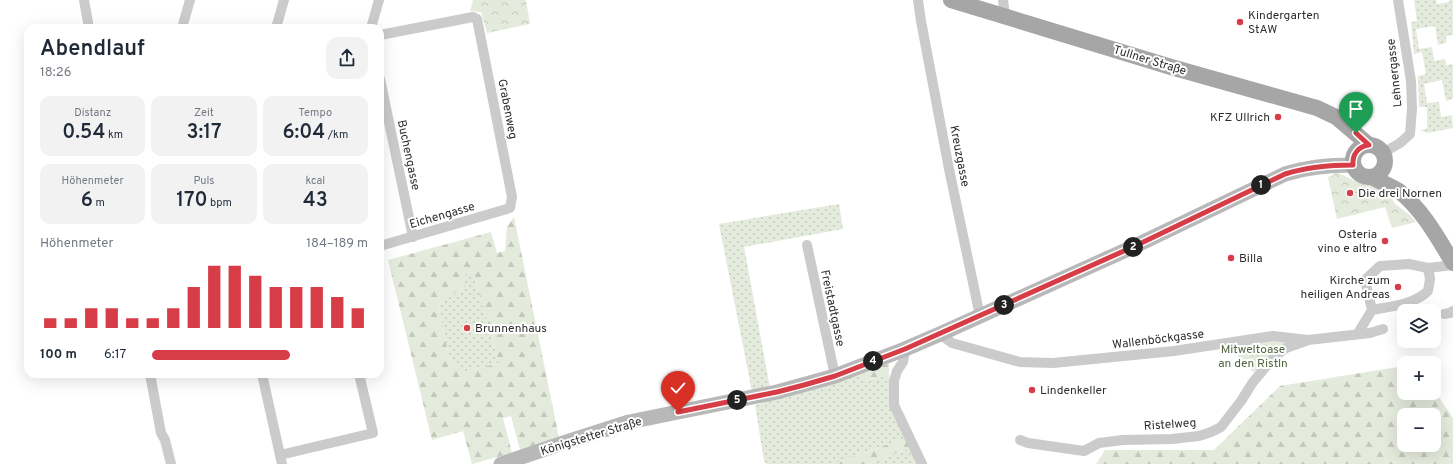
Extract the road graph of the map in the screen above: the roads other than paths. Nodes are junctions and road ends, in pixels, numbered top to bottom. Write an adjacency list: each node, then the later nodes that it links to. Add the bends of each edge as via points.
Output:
1 (84, 0): 10 (street)
2 (190, 0): 11 (street)
3 (284, 0): 12 (street)
4 (379, 0): 13 (street)
5 (918, 0): 29 (street, Kreuzgasse, via 949,169)
6 (951, 0): 9 (main road, Tullner Straße)
7 (1003, 0): 9 (street)
8 (1398, 0): 19 (street, Lehnergasse, via 1411,81 1410,134)
9 (1006, 16): 16 (main road, Tullner Straße, via 1171,67 1317,108 1336,117)
10 (87, 24)
11 (183, 24)
12 (277, 24)
13 (372, 24)
14 (384, 34): 22 (street, Grabenweg, via 473,17 477,19 512,197)
15 (384, 98): 23 (street, Buchengasse)
16 (1346, 126): 17 (main road, Tullner Straße); 18 (main road)
17 (1369, 145): 18 (main road, via 1361,147); 19 (main road, via 1376,146)
18 (1354, 159): 20 (main road, via 1358,173); 29 (main road, Königstetter Straße, via 1285,174)
19 (1384, 159): 20 (main road, via 1380,173); 21 (main road)
20 (1372, 177): 21 (main road)
21 (1399, 191): 26 (main road, via 1429,225)
22 (510, 208): 23 (street, Eichengasse)
23 (413, 237): 24 (street, Eichengasse)
24 (384, 245)
25 (807, 245): 35 (street, Freistadtgasse)
26 (1453, 264): 27 (street)
27 (1428, 268): 28 (street, via 1428,291 1422,297 1406,304); 28 (street, via 1409,264 1380,266 1365,280)
28 (1372, 310): 31 (street)
29 (980, 316): 32 (main road, Königstetter Straße)
30 (1383, 329): 31 (street, Wallenböckgasse)
31 (1358, 333): 33 (street, Wallenböckgasse)
32 (940, 334): 33 (street, Wallenböckgasse, via 952,343 1020,362 1054,363 1174,351 1273,336); 34 (main road, Königstetter Straße)
33 (1308, 340): 39 (street, Ristelweg, via 1286,348 1274,357 1221,427 1211,432 1172,439 1099,443 1084,451)
34 (905, 349): 35 (main road, Königstetter Straße); 43 (street, via 903,362 894,381 894,405)
35 (835, 376): 42 (main road, Königstetter Straße, via 777,392 629,422)
36 (151, 378): 41 (street, via 161,433)
37 (263, 378): 40 (street)
38 (360, 378): 40 (street, via 373,433)
39 (1020, 440)
40 (281, 460)
41 (171, 464)
42 (501, 464)
43 (922, 464)

